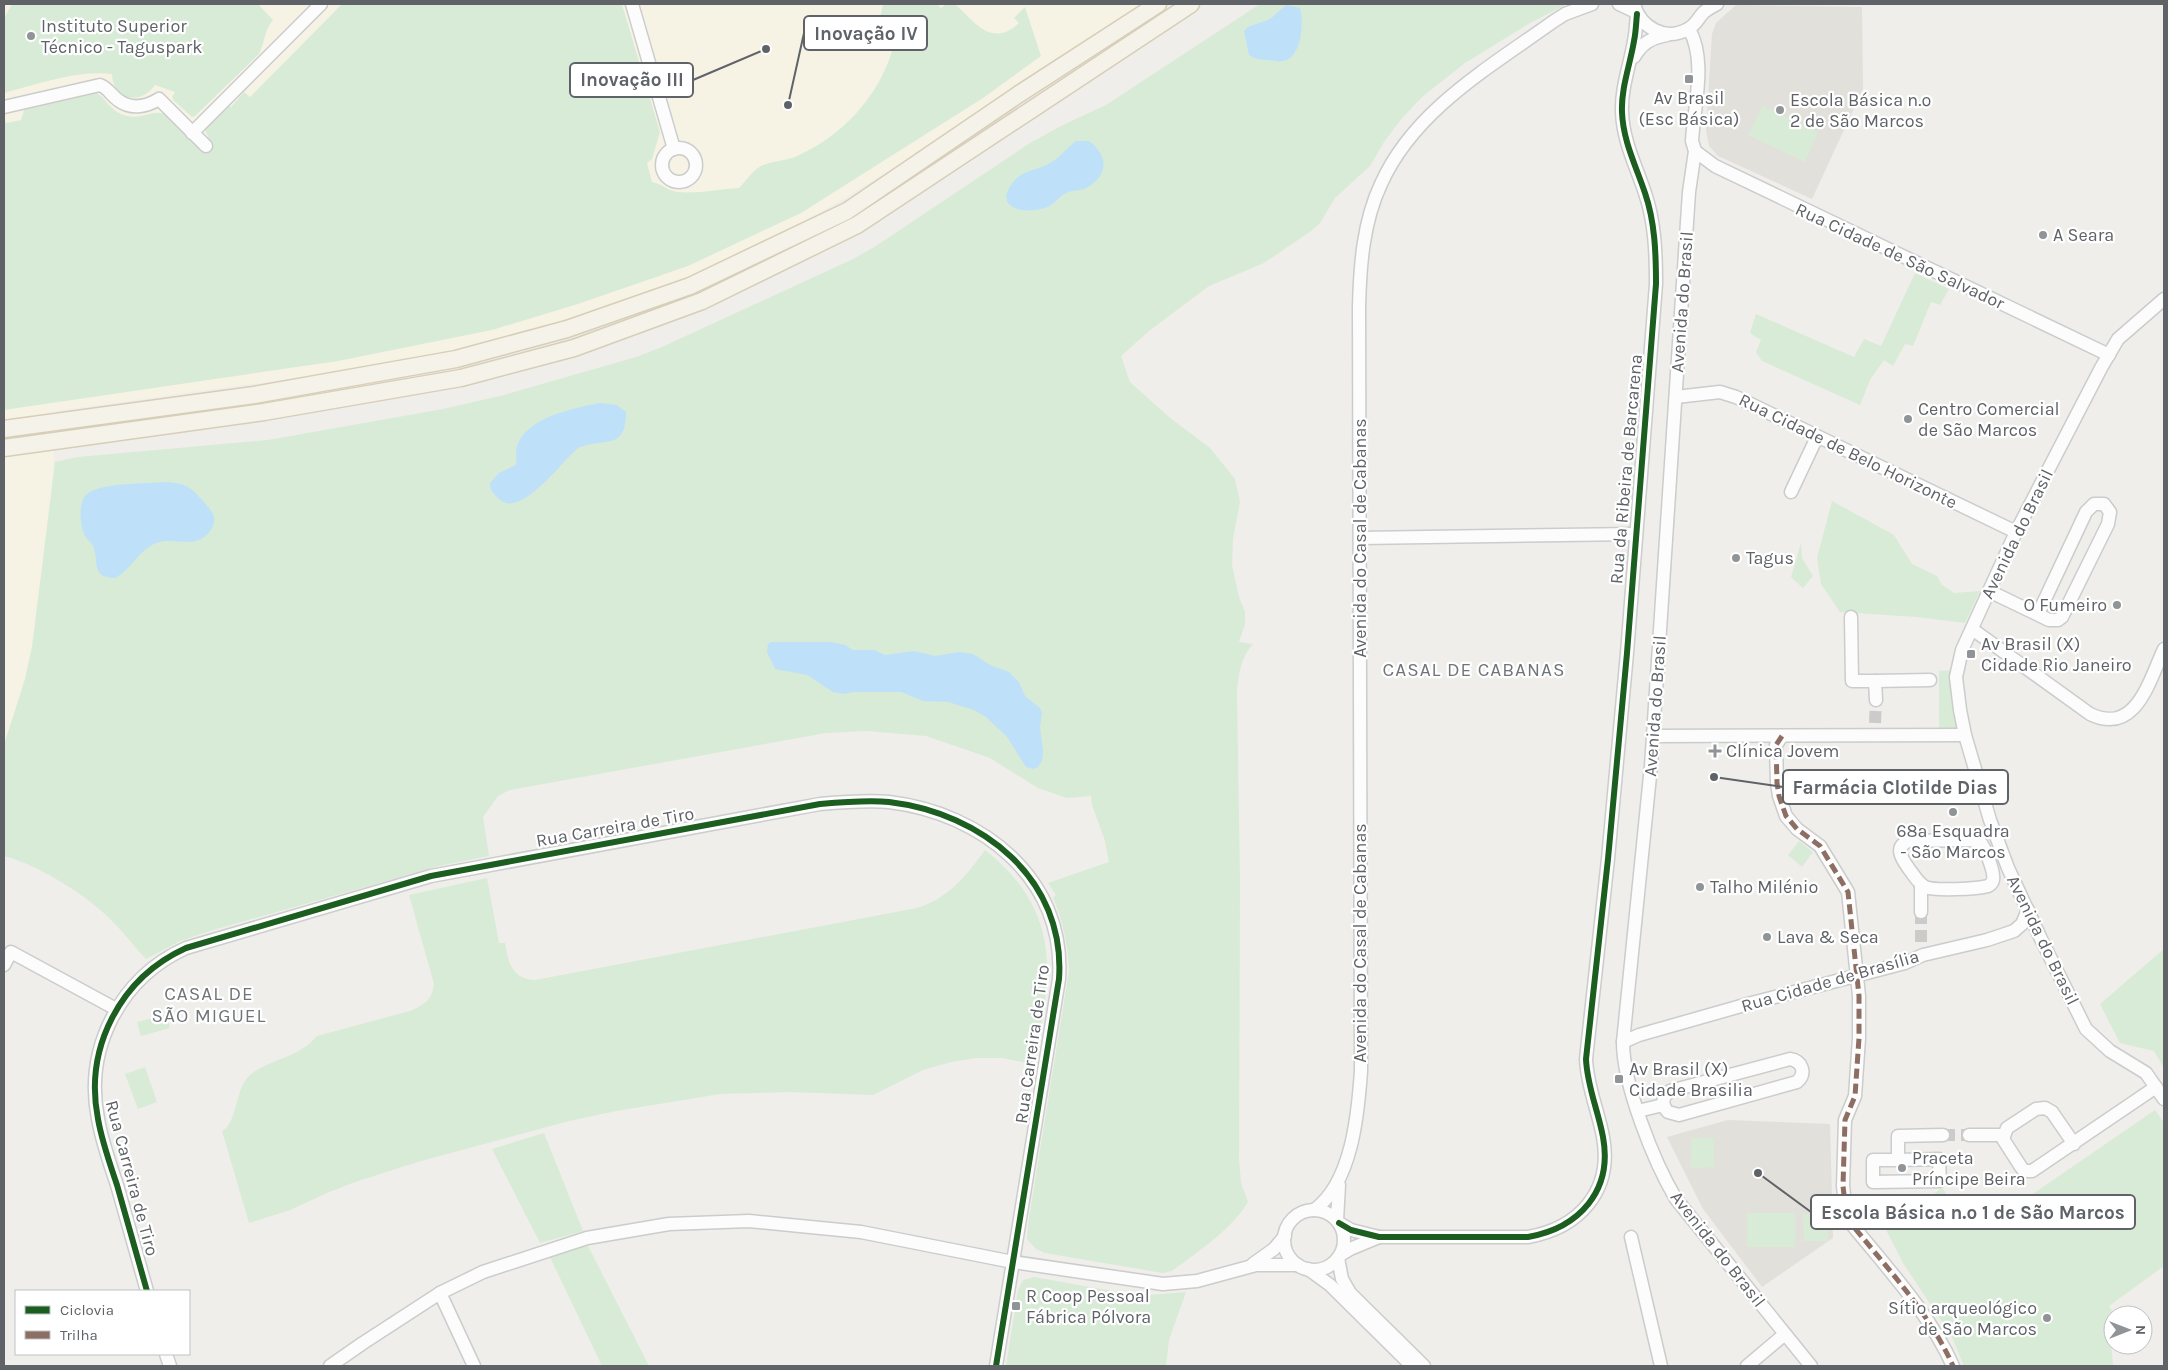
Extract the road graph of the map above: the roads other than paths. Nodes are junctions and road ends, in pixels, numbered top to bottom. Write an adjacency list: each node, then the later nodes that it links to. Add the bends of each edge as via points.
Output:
1 (321, 4): 14 (street)
2 (632, 4): 16 (street)
3 (1158, 4): 21 (main road, via 847,211 690,286 567,329 456,359 254,395)
4 (1191, 4): 23 (main road, via 857,225 702,301 574,348 461,378 264,412)
5 (1590, 4): 27 (street, Avenida do Casal de Cabanas, via 1554,21 1439,106 1404,144 1380,185 1366,232 1360,279)
6 (1619, 4): 9 (street)
7 (1717, 4): 8 (street)
8 (1705, 8): 10 (street)
9 (1636, 10): 11 (street, via 1648,27); 12 (street, Rua da Ribeira de Barcarena)
10 (1689, 29): 11 (street, Rua da Ribeira de Barcarena); 17 (street, Avenida do Brasil, via 1698,53 1692,141)
11 (1672, 34): 12 (street, Rua da Ribeira de Barcarena, via 1645,43)
12 (1628, 68): 26 (street, Rua da Ribeira de Barcarena, via 1622,99 1623,123 1652,219 1656,266)
13 (4, 108): 14 (street, via 100,85 127,105 149,105 158,99)
14 (192, 133): 15 (street)
15 (206, 146)
16 (674, 149)
17 (1695, 151): 19 (street, Rua Cidade de São Salvador, via 1709,163); 20 (street, Avenida do Brasil, via 1689,192)
18 (2164, 299): 19 (street, Avenida do Brasil, via 2118,339)
19 (2109, 355): 25 (street, Avenida do Brasil)
20 (1676, 397): 22 (street, Rua Cidade de Belo Horizonte, via 1720,392 1729,394); 36 (street, Avenida do Brasil)
21 (4, 429)
22 (1818, 437): 24 (street); 25 (street, Rua Cidade de Belo Horizonte)
23 (4, 448)
24 (1790, 492)
25 (2016, 532): 28 (street, Avenida do Brasil)
26 (1635, 534): 27 (street, Rua da Ribeira de Barcarena); 59 (street, Rua da Ribeira de Barcarena, via 1626,663 1586,1059 1588,1084 1603,1136 1603,1174 1592,1200 1568,1223 1549,1232 1528,1237)
27 (1360, 538): 55 (street, Avenida do Casal de Cabanas, via 1361,1071 1355,1124)
28 (1989, 591): 29 (street); 31 (street, Avenida do Brasil)
29 (2038, 614): 29 (street, via 2058,620 2065,613 2108,524 2110,512 2104,504 2094,504 2086,512)
30 (1851, 617): 34 (street, via 1852,681)
31 (1972, 629): 32 (street, via 2090,714 2104,719 2124,717 2134,708); 38 (street, Avenida do Brasil, via 1958,661 1956,677)
32 (2164, 649)
33 (1930, 680): 34 (street)
34 (1875, 681): 35 (street)
35 (1876, 700)
36 (1653, 736): 37 (street); 45 (street, Avenida do Brasil)
37 (1782, 736): 38 (street, via 1876,729); 43 (street, via 1776,745 1779,796 1786,816 1820,846 1848,892)
38 (1965, 736): 40 (street, Avenida do Brasil, via 1990,820)
39 (1921, 884): 39 (street, via 1935,889 1992,884 1993,876 1983,846 1970,840 1903,844 1900,856); 41 (street)
40 (2028, 910): 43 (street, Rua Cidade de Brasília, via 2022,924 2014,931 1987,940 1922,949 1905,963); 46 (street, Avenida do Brasil, via 2086,1029 2110,1051 2146,1073)
41 (1921, 912)
42 (4, 965): 44 (street, via 11,952)
43 (1858, 975): 45 (street, Rua Cidade de Brasília); 76 (street, via 1859,1038 1855,1096 1845,1120 1843,1186 1846,1212 1849,1221 1907,1292)
44 (116, 1008): 62 (street, Rua Carreira de Tiro, via 144,975 186,948 431,876 834,803 888,802 938,814 988,838 1024,869 1046,902 1056,934 1059,979); 65 (street, Rua Carreira de Tiro, via 103,1036 95,1065 94,1087 98,1120)
45 (1623, 1042): 49 (street, Avenida do Brasil, via 1625,1069)
46 (2156, 1087): 47 (street, Avenida do Brasil); 53 (street)
47 (2164, 1099)
48 (1663, 1105): 48 (street, via 1668,1112 1679,1115 1797,1082 1802,1076 1802,1068 1790,1059 1680,1089 1667,1094); 49 (street)
49 (1638, 1111): 67 (street, Avenida do Brasil, via 1667,1185 1676,1199)
50 (1943, 1135): 54 (street, via 1898,1136)
51 (1970, 1135): 52 (street)
52 (2004, 1135): 53 (street, via 2014,1123 2036,1109 2045,1108 2052,1112); 53 (street, via 2004,1143 2028,1172)
53 (2074, 1144)
54 (1898, 1160): 54 (street, via 1939,1159 1940,1181 1873,1182 1873,1160)
55 (1341, 1172): 56 (street, Avenida do Casal de Cabanas, via 1330,1195); 57 (street, Avenida do Casal de Cabanas)
56 (1314, 1210): 57 (street, via 1326,1212); 58 (street, Avenida do Casal de Cabanas, via 1294,1218)
57 (1338, 1222): 59 (street, via 1352,1230); 61 (street, Avenida do Casal de Cabanas, via 1344,1239)
58 (1285, 1236): 63 (street, Avenida do Casal de Cabanas); 64 (street, via 1286,1250)
59 (1379, 1237): 61 (street, via 1350,1248)
60 (1631, 1237): 73 (street)
61 (1339, 1256): 64 (street, Avenida do Casal de Cabanas, via 1324,1268); 72 (street, via 1342,1279 1350,1293)
62 (1013, 1262): 63 (street, Avenida do Casal de Cabanas, via 1163,1284 1197,1281); 66 (street, Avenida do Casal de Cabanas, via 861,1232 749,1221 689,1222 609,1233 564,1244 483,1272); 70 (street, Rua Carreira de Tiro)
63 (1251, 1266): 64 (street, Avenida do Casal de Cabanas)
64 (1303, 1267): 71 (street, via 1330,1285)
65 (147, 1290)
66 (440, 1293): 68 (street, Avenida do Casal de Cabanas); 69 (street)
67 (1785, 1334): 74 (street); 75 (street, Avenida do Brasil)
68 (330, 1366)
69 (474, 1366)
70 (996, 1366)
71 (1412, 1366)
72 (1424, 1366)
73 (1661, 1366)
74 (1748, 1366)
75 (1811, 1366)
76 (1953, 1366)

